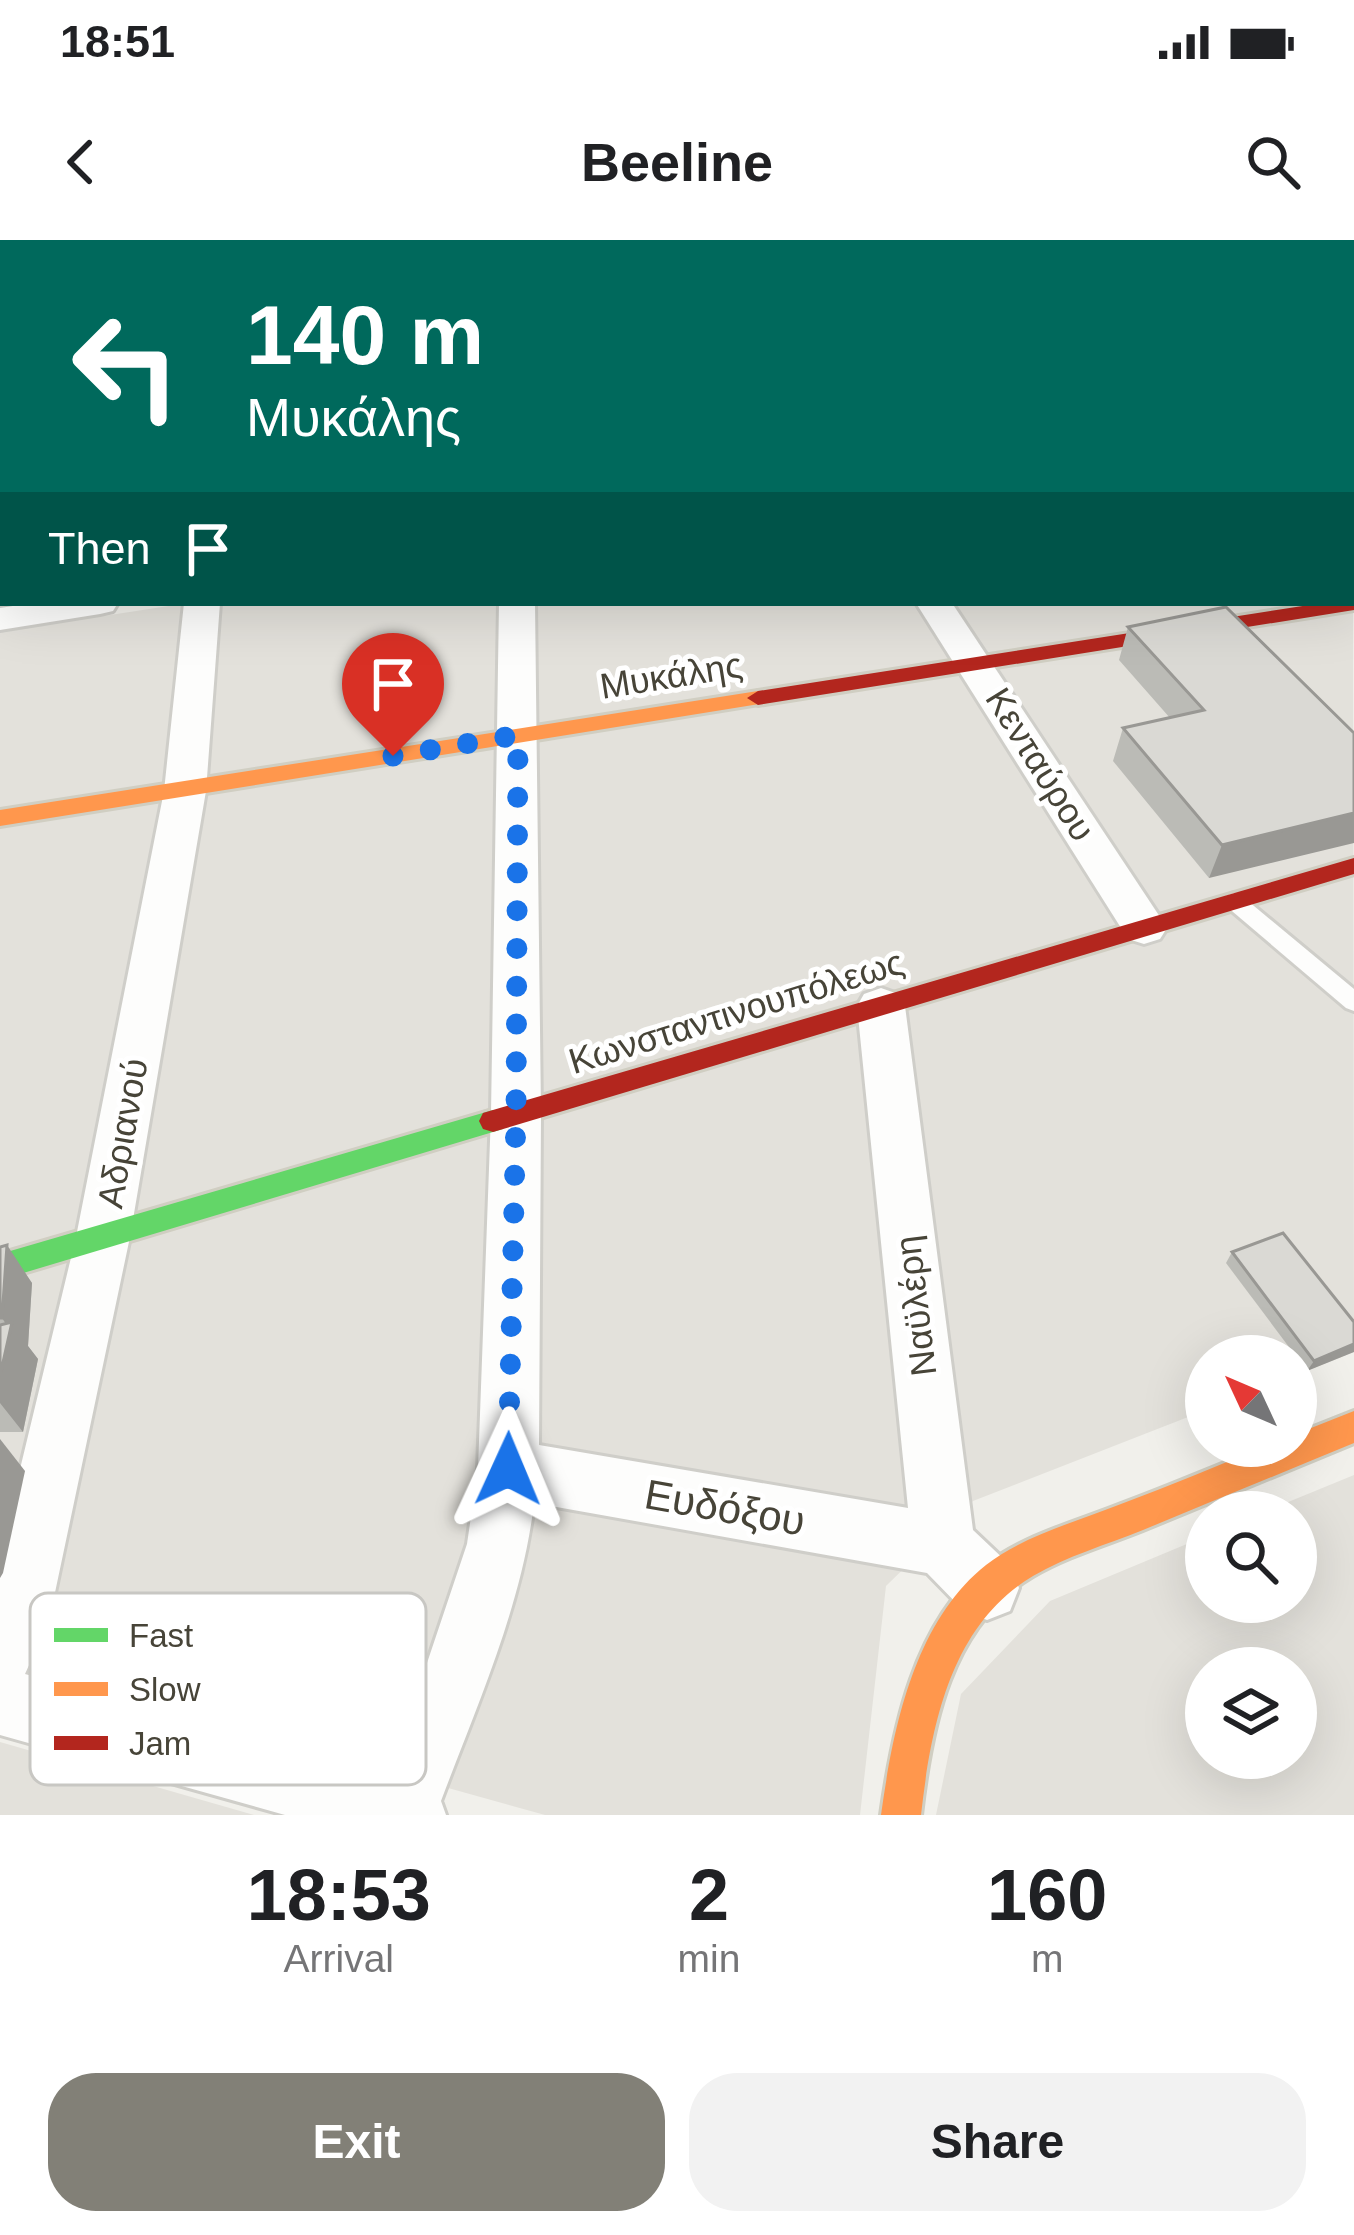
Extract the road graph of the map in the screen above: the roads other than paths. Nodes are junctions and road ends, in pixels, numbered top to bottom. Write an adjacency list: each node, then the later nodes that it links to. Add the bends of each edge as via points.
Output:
1 (82, 606): 6 (street)
2 (202, 606): 9 (street, Αδριανού)
3 (517, 606): 8 (street)
4 (936, 606): 7 (street, Κενταύρου)
5 (1341, 606): 7 (street, Μυκάλης)
6 (0, 620)
7 (977, 664): 8 (street, Μυκάλης); 13 (street, Κενταύρου)
8 (518, 735): 9 (street, Μυκάλης); 16 (street)
9 (184, 791): 10 (street, Μυκάλης); 17 (street, Αδριανού)
10 (0, 818)
11 (1354, 866): 12 (street, Κωνσταντινουπόλεως)
12 (1234, 902): 13 (street, Κωνσταντινουπόλεως); 14 (lane)
13 (1144, 928): 15 (street, Κωνσταντινουπόλεως)
14 (1354, 1002)
15 (881, 1006): 16 (street, Κωνσταντινουπόλεως); 21 (street, Ναϋλέρη)
16 (516, 1114): 17 (street, Κωνσταντινουπόλεως); 20 (street)
17 (103, 1237): 18 (street, Κωνσταντινουπόλεως); 22 (street, Αδριανού, via 16,1622)
18 (0, 1267)
19 (1354, 1427): 21 (street, via 1025,1561)
20 (508, 1469): 21 (street, Ευδόξου); 25 (street, via 498,1544)
21 (965, 1567): 29 (street, via 944,1650 922,1696)
22 (0, 1654)
23 (0, 1701): 24 (street)
24 (30, 1709)
25 (426, 1755)
26 (300, 1785): 28 (street)
27 (415, 1785): 28 (street)
28 (404, 1814)
29 (901, 1815)

